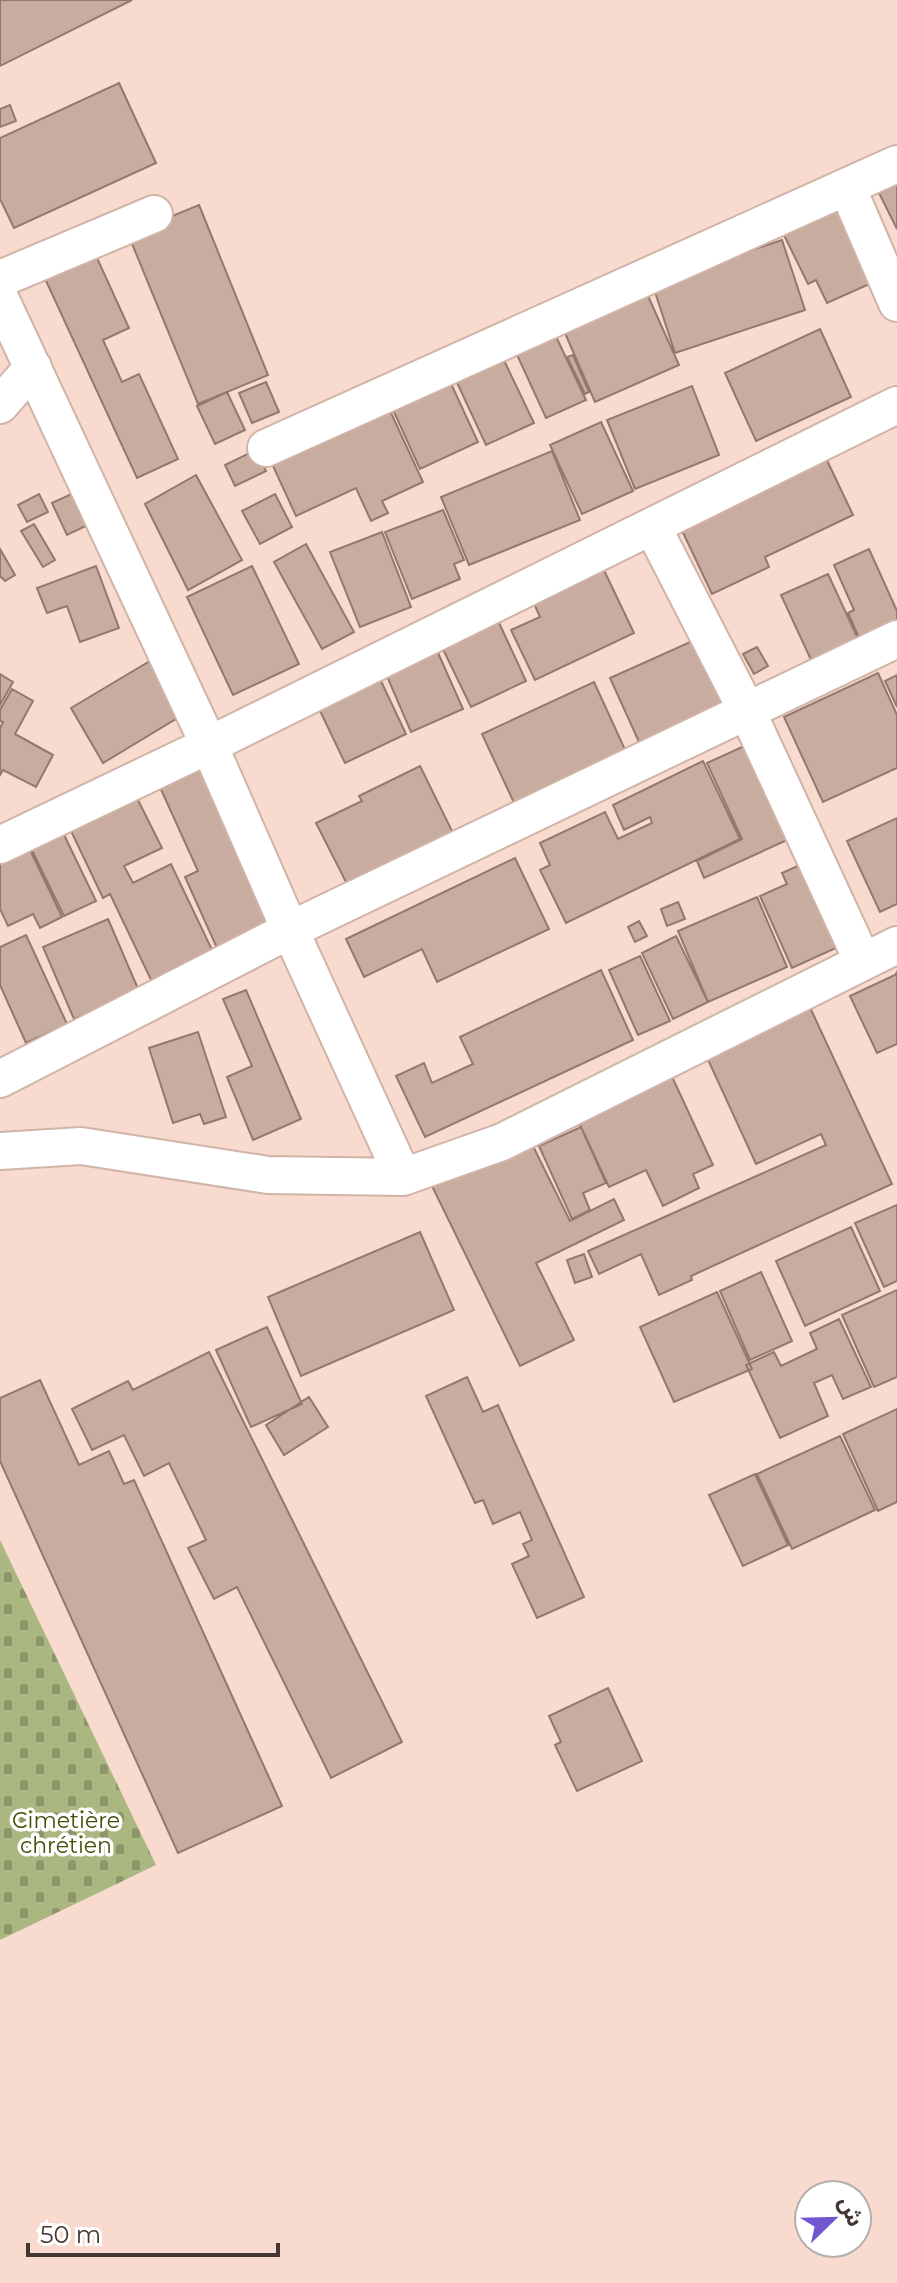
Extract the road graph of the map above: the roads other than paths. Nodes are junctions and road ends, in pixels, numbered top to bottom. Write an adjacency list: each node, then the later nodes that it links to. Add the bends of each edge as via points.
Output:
1 (897, 164): 2 (street)
2 (847, 187): 6 (street); 10 (street)
3 (154, 214): 4 (street)
4 (0, 279)
5 (0, 298): 7 (street)
6 (897, 303)
7 (33, 367): 8 (street); 14 (street)
8 (0, 405)
9 (897, 405): 11 (street)
10 (266, 448)
11 (652, 526): 13 (street); 14 (street)
12 (897, 639): 13 (street)
13 (747, 711): 16 (street); 18 (street)
14 (209, 745): 15 (street); 16 (street)
15 (0, 845)
16 (290, 930): 19 (street); 21 (street)
17 (897, 945): 18 (street)
18 (863, 962): 21 (street, via 502,1142)
19 (0, 1079)
20 (0, 1151): 21 (street, via 81,1146 268,1175)
21 (403, 1177)

